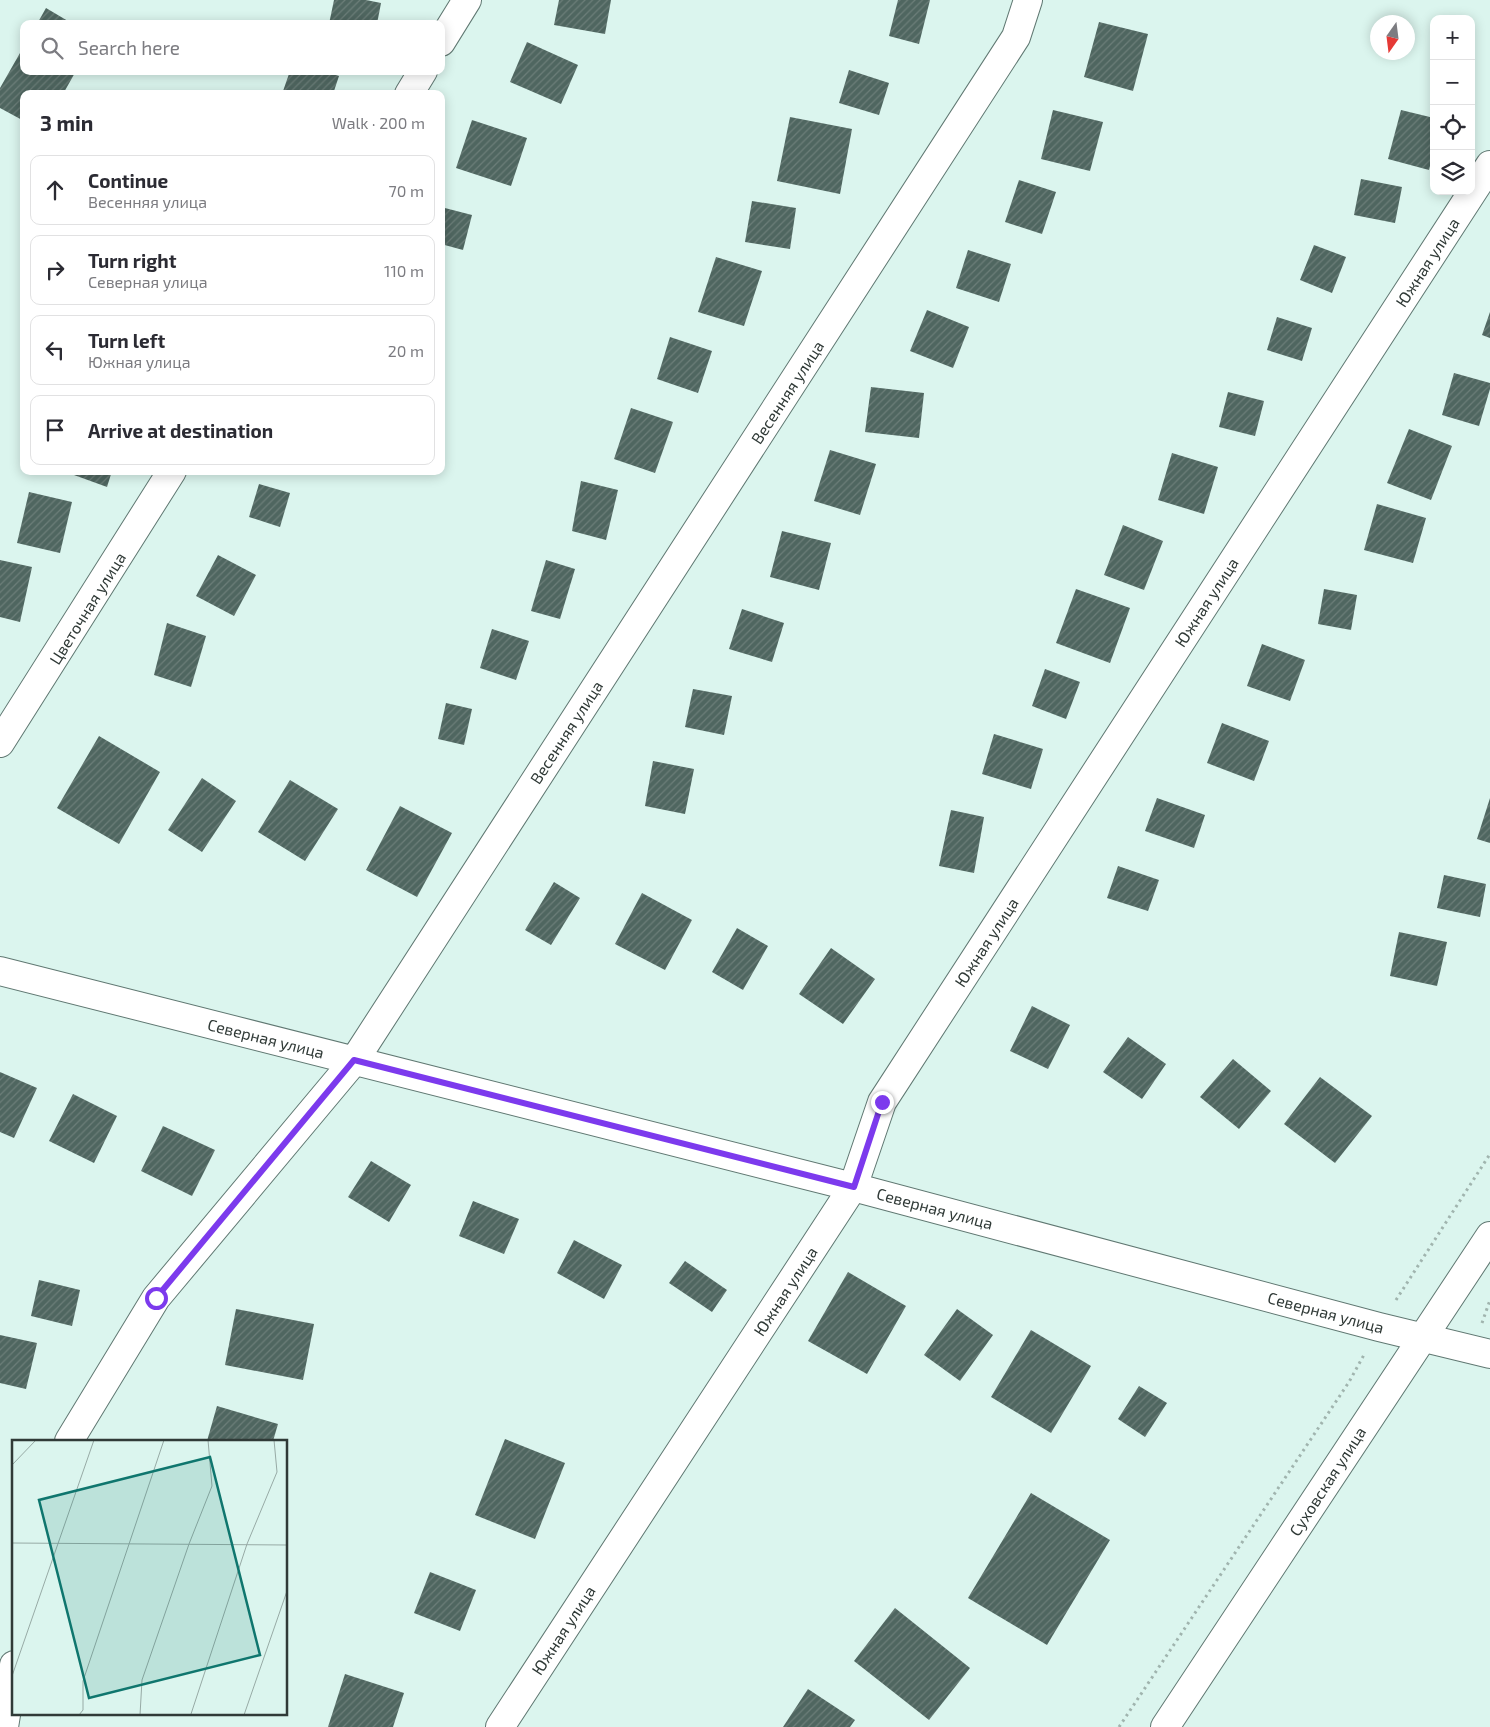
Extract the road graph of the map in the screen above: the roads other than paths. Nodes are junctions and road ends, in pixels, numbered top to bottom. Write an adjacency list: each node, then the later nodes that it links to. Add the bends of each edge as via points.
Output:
1 (467, 0): 3 (street)
2 (1028, 0): 10 (street, Весенняя улица, via 1016,37)
3 (445, 36)
4 (421, 75): 5 (street)
5 (411, 90)
6 (1490, 165): 11 (street, Южная улица, via 882,1102)
7 (169, 475): 8 (street, Цветочная улица)
8 (0, 743)
9 (0, 971): 10 (street, Северная улица)
10 (354, 1060): 11 (street, Северная улица); 15 (street, Весенняя улица, via 156,1298)
11 (854, 1187): 13 (street, Северная улица); 18 (street, Южная улица)
12 (1490, 1236): 13 (street, Суховская улица)
13 (1422, 1337): 14 (street, Северная улица); 19 (street, Суховская улица)
14 (1490, 1354)
15 (70, 1440)
16 (12, 1677): 17 (street)
17 (4, 1727)
18 (500, 1727)
19 (1165, 1727)

